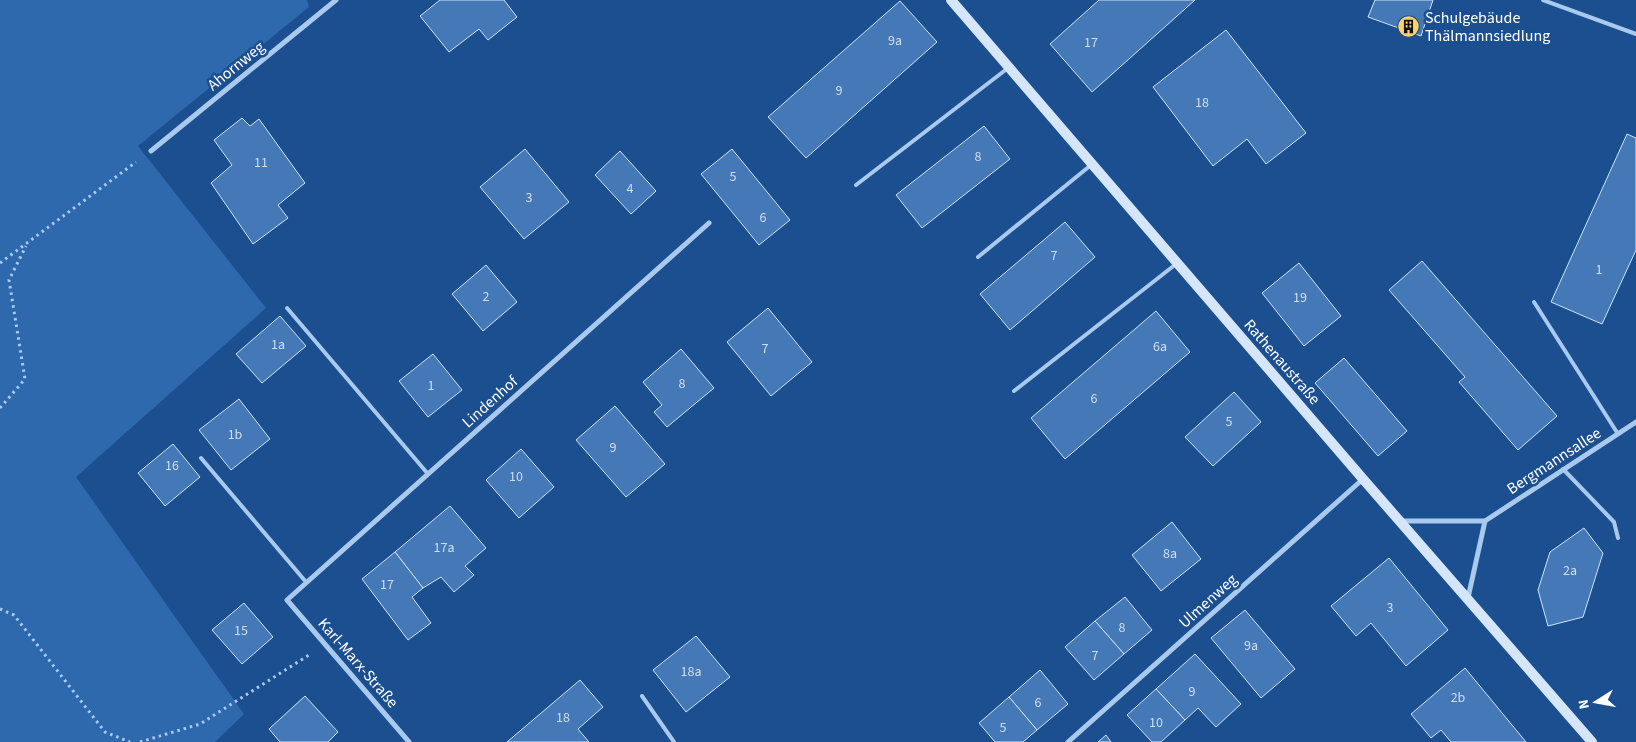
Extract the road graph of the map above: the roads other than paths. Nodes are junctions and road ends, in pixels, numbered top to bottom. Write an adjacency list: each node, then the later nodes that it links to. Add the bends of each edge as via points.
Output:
1 (336, 0): 6 (street, Ahornweg)
2 (951, 0): 5 (main road, Rathenaustraße)
3 (1543, 0): 4 (lane)
4 (1636, 34)
5 (1009, 67): 7 (main road, Rathenaustraße); 8 (lane)
6 (151, 151)
7 (1092, 164): 10 (lane); 11 (main road, Rathenaustraße)
8 (856, 185)
9 (709, 223): 19 (street, Lindenhof)
10 (978, 257)
11 (1178, 263): 14 (lane); 20 (main road, Rathenaustraße)
12 (1534, 302): 16 (lane)
13 (287, 308): 19 (lane)
14 (1014, 391)
15 (1636, 422): 16 (street, Bergmannsallee)
16 (1618, 434): 18 (street, Bergmannsallee)
17 (201, 458): 24 (lane)
18 (1562, 469): 22 (street, Bergmannsallee); 23 (lane, via 1614,522)
19 (428, 474): 24 (street, Lindenhof)
20 (1364, 479): 21 (main road, Rathenaustraße); 30 (street, Ulmenweg)
21 (1401, 521): 22 (street); 26 (main road, Rathenaustraße)
22 (1486, 521): 26 (street)
23 (1618, 538)
24 (306, 582): 25 (street, Lindenhof)
25 (287, 600): 28 (street, Karl-Marx-Straße)
26 (1468, 600): 31 (main road, Rathenaustraße)
27 (642, 696): 29 (lane)
28 (410, 742)
29 (674, 742)
30 (1068, 742)
31 (1592, 742)

